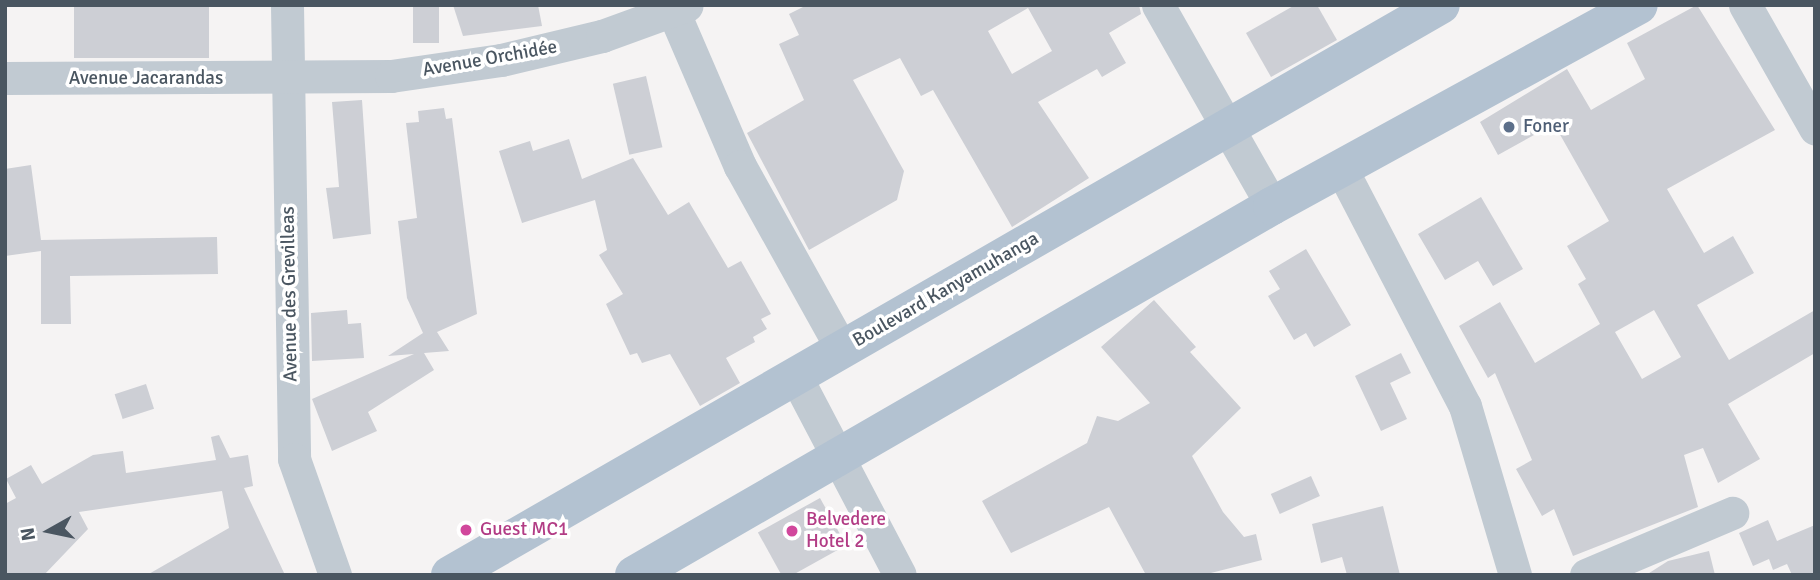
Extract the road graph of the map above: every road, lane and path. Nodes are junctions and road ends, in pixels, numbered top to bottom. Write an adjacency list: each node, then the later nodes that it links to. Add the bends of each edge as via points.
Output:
1 (287, 5): 8 (street, Avenue des Grevilleas)
2 (1158, 5): 9 (street)
3 (1441, 5): 9 (main road, Boulevard Kanyamuhanga)
4 (1639, 5): 11 (main road)
5 (1745, 5): 10 (street)
6 (680, 9): 8 (street, Avenue Orchidée, via 501,60 391,76); 13 (street, via 740,166)
7 (5, 78): 8 (street, Avenue Jacarandas)
8 (287, 80): 17 (street, Avenue des Grevilleas, via 294,459)
9 (1228, 127): 12 (street); 13 (main road, Boulevard Kanyamuhanga)
10 (1815, 128)
11 (1341, 168): 12 (main road); 21 (street, via 1465,406)
12 (1272, 206): 15 (main road)
13 (842, 349): 14 (main road, Boulevard Kanyamuhanga)
14 (796, 379): 15 (street); 18 (main road, Boulevard Kanyamuhanga)
15 (840, 458): 19 (main road); 20 (street)
16 (1732, 513): 22 (street)
17 (335, 575)
18 (450, 575)
19 (634, 575)
20 (900, 575)
21 (1515, 575)
22 (1586, 575)

